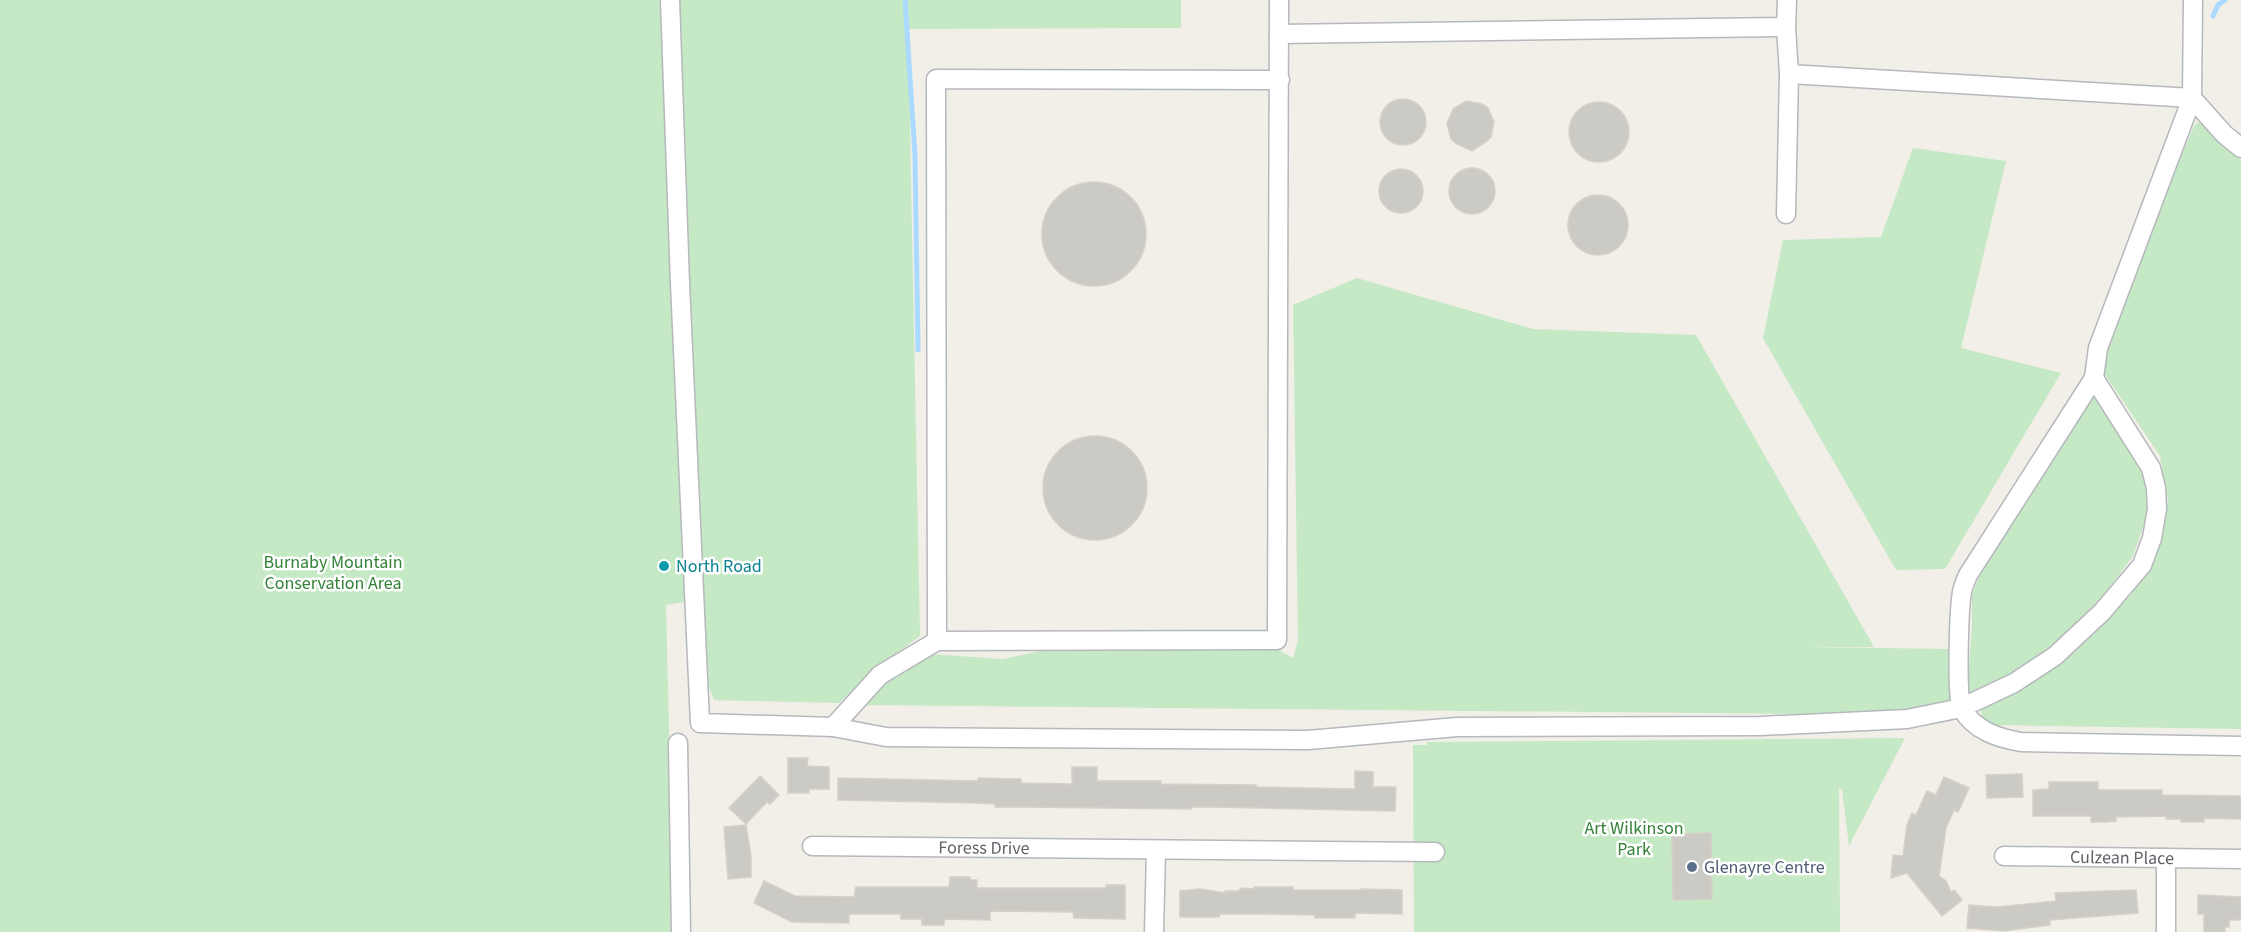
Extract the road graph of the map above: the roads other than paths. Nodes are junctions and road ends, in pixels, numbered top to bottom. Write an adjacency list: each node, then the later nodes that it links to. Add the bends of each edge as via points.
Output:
1 (670, 0): 15 (street, via 700,723)
2 (1279, 0): 6 (street)
3 (1787, 0): 5 (street)
4 (2193, 0): 9 (street)
5 (1786, 27): 6 (street); 7 (street)
6 (1279, 34): 8 (street)
7 (1789, 74): 9 (street); 11 (street)
8 (1280, 80): 13 (street, via 1278,640); 13 (street, via 936,79)
9 (2192, 98): 10 (street); 12 (street, via 2098,348)
10 (2241, 148)
11 (1786, 214)
12 (2094, 378): 14 (street, via 1968,574 1962,593); 14 (street, via 2151,468 2157,509 2142,565 2102,612 2055,656 2014,683)
13 (937, 641): 15 (street, via 880,675)
14 (1961, 708): 15 (street, via 1896,720 1761,726 1456,727 1308,740 886,737); 17 (street, via 1977,726 1997,738 2021,742)
15 (833, 726)
16 (678, 743): 24 (street)
17 (2241, 746)
18 (812, 846): 19 (street, Foress Drive)
19 (1156, 850): 20 (street, Foress Drive); 25 (street)
20 (1435, 852)
21 (2004, 856): 22 (street, Culzean Place)
22 (2166, 858): 23 (street, Culzean Place); 26 (street)
23 (2241, 859)
24 (681, 932)
25 (1154, 932)
26 (2166, 932)

